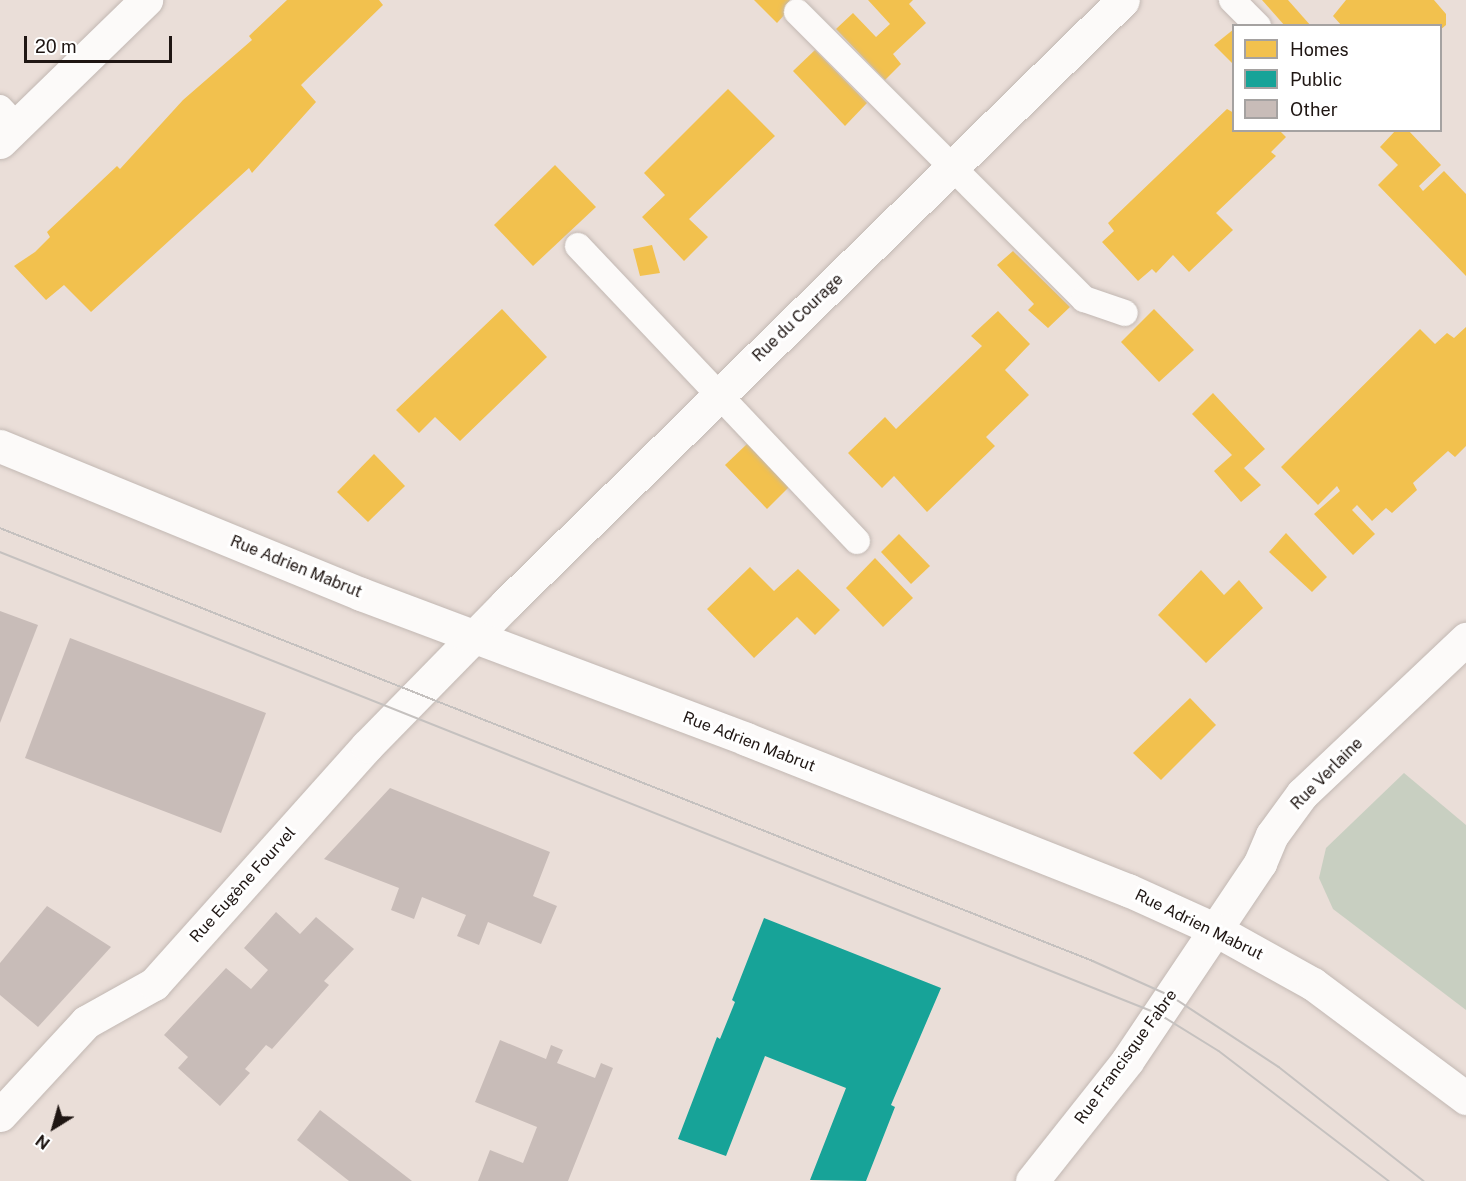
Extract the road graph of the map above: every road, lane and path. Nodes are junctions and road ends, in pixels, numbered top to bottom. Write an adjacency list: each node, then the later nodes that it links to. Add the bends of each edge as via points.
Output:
1 (146, 0): 6 (street)
2 (1123, 0): 7 (street, Rue du Courage)
3 (1232, 0): 5 (lane)
4 (797, 12): 7 (lane)
5 (1256, 24)
6 (6, 125)
7 (951, 169): 9 (lane, via 1084,299); 10 (street, Rue du Courage)
8 (578, 246): 10 (lane)
9 (1125, 313)
10 (719, 394): 12 (lane); 13 (street, Rue du Courage)
11 (0, 446): 13 (street, Rue Adrien Mabrut)
12 (857, 541)
13 (473, 638): 15 (street, Rue Adrien Mabrut, via 746,739 1128,890); 17 (street, Rue Eugène Fourvel, via 367,747 154,984 86,1022)
14 (1466, 639): 15 (street, Rue Verlaine, via 1302,794)
15 (1214, 929): 16 (street, Rue Adrien Mabrut, via 1313,984); 18 (street, Rue Francisque Fabre, via 1127,1061)
16 (1466, 1098)
17 (0, 1115)
18 (1032, 1181)

